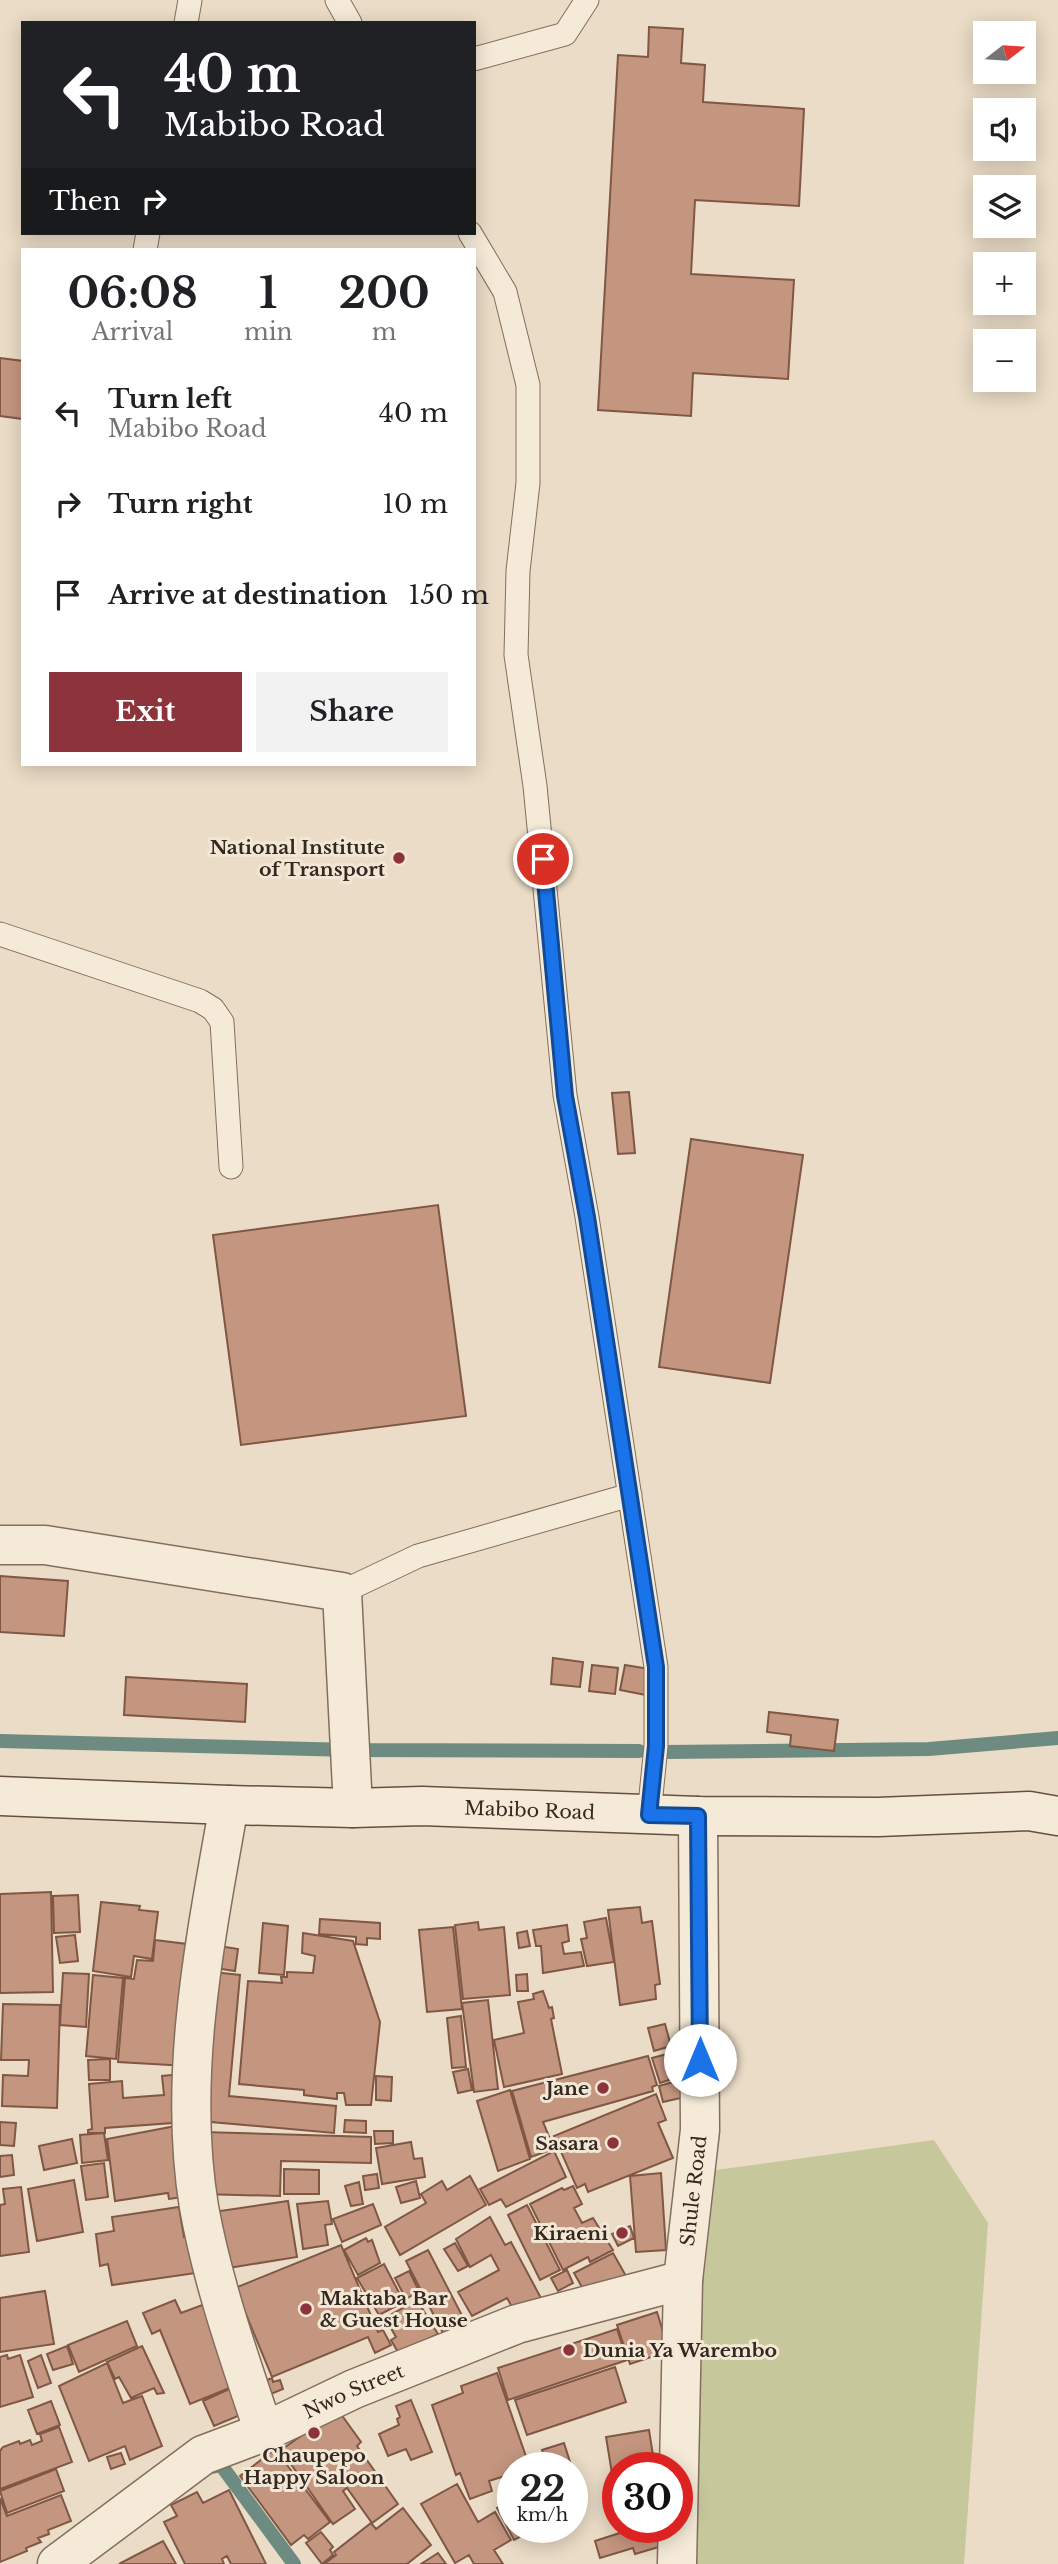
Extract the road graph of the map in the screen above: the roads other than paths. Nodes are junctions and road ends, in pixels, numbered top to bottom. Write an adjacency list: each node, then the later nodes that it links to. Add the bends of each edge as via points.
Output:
1 (190, 0): 4 (lane)
2 (337, 0): 5 (lane)
3 (587, 0): 6 (lane, via 565,34)
4 (186, 21)
5 (349, 21)
6 (476, 58)
7 (471, 235): 10 (lane, via 505,292 528,384 528,483 518,571 516,655 535,786 565,1096)
8 (0, 934): 9 (lane, via 213,1009 222,1022)
9 (231, 1167)
10 (630, 1495): 12 (lane, via 418,1556); 16 (lane, via 656,1667 656,1746)
11 (0, 1545): 12 (street, via 45,1545)
12 (342, 1592): 15 (street)
13 (0, 1796): 14 (street, Mabibo Road)
14 (229, 1805): 15 (street, Mabibo Road); 20 (street, via 199,1998 191,2092 194,2165 219,2295)
15 (353, 1808): 16 (street, Mabibo Road, via 422,1806)
16 (649, 1815): 17 (street, Mabibo Road)
17 (698, 1816): 18 (street, Mabibo Road, via 878,1817 1029,1811); 19 (street, Shule Road, via 700,2130)
18 (1058, 1816)
19 (683, 2280): 20 (street, Nwo Street, via 517,2324 354,2389); 22 (street, Shule Road)
20 (264, 2432): 21 (street, Nwo Street, via 203,2455)
21 (57, 2564)
22 (677, 2564)

